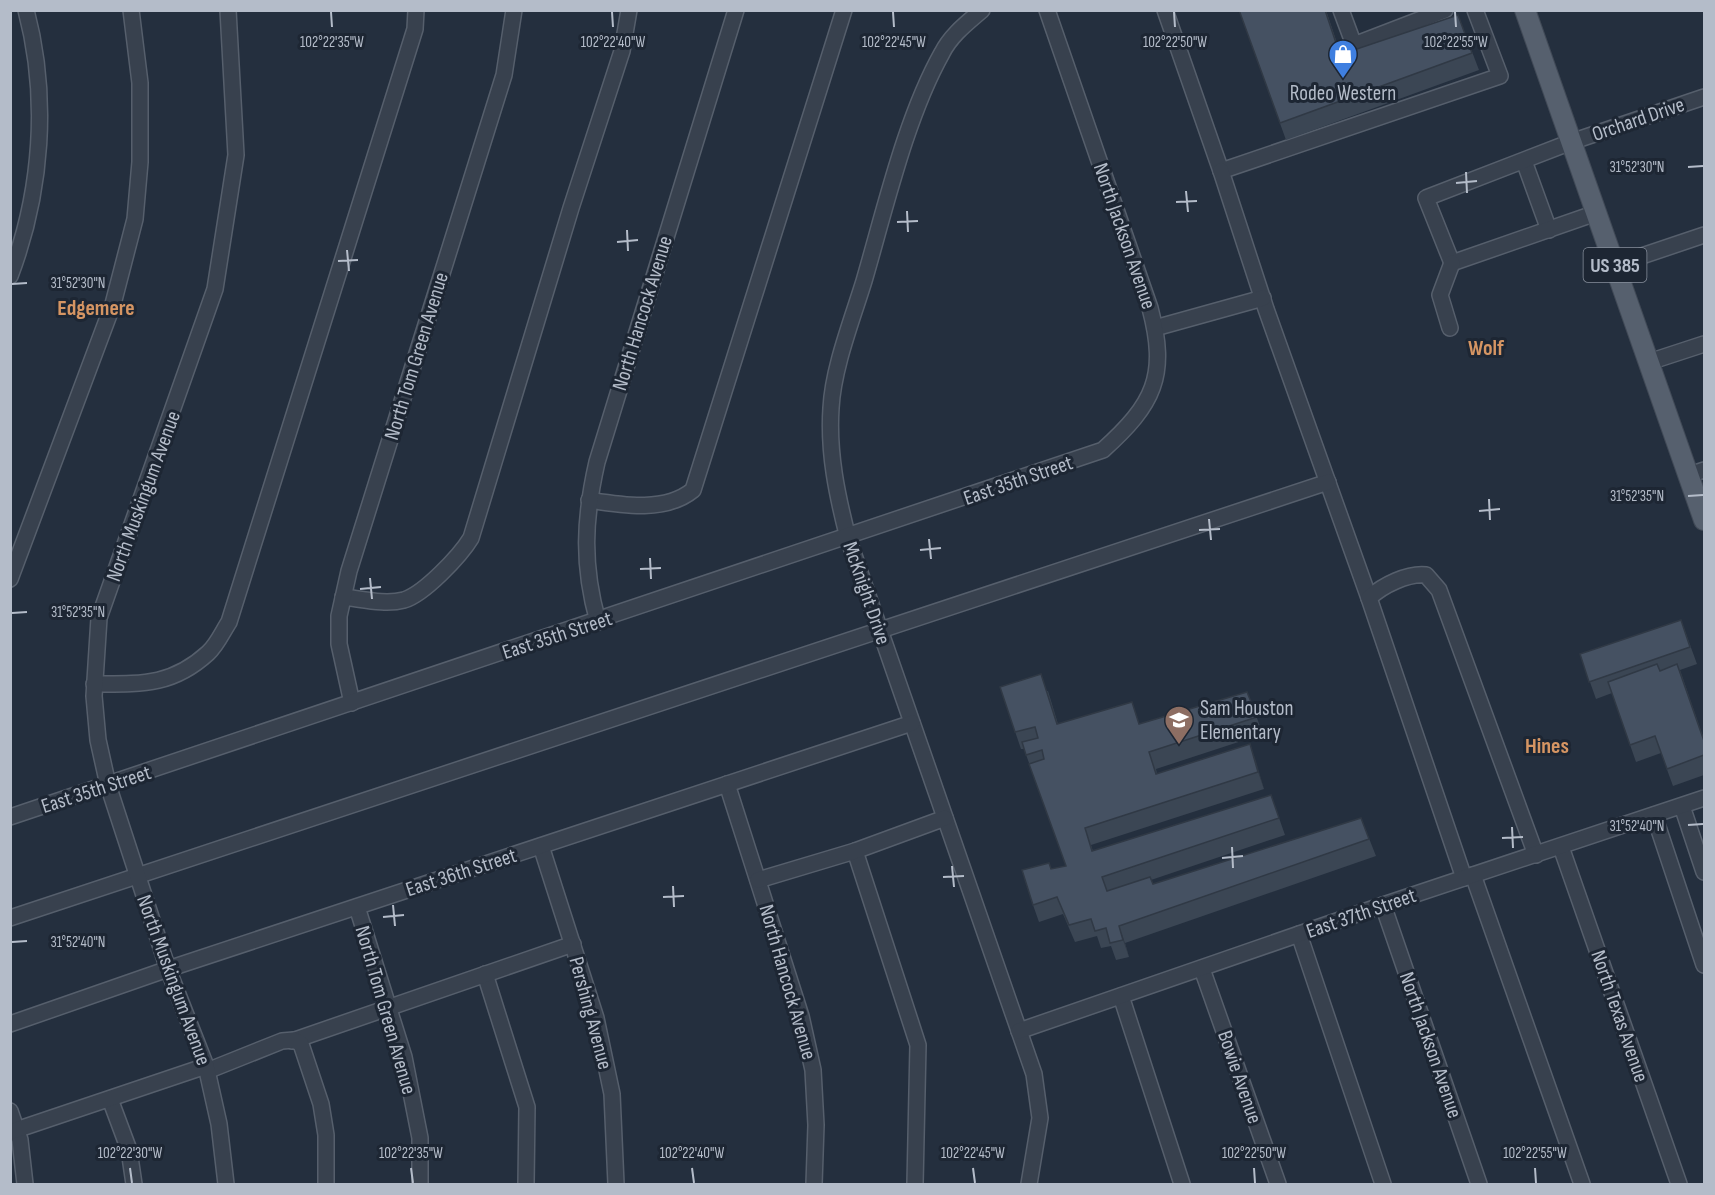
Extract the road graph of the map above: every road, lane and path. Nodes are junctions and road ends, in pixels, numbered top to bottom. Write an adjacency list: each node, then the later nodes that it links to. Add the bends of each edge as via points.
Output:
1 (26, 10): 25 (street, via 34,40 41,116 34,193)
2 (131, 10): 37 (street, via 140,83 135,219 113,304)
3 (416, 10): 42 (street, via 415,29 229,621 210,652 177,675 149,684)
4 (514, 10): 38 (street, North Tom Green Avenue, via 504,75)
5 (629, 10): 38 (street, via 622,51 471,537 443,573 405,600)
6 (736, 10): 34 (street, North Hancock Avenue, via 597,462)
7 (844, 10): 34 (street, via 693,490 678,498 646,505)
8 (982, 10): 36 (street, McKnight Drive, via 948,44 925,89 893,182 834,386 830,434 833,468)
9 (1047, 10): 28 (street, North Jackson Avenue)
10 (1165, 10): 19 (street)
11 (1341, 10): 12 (street, via 1354,45)
12 (1445, 10)
13 (1475, 10): 19 (street, via 1500,76)
14 (1525, 10): 17 (main road, US 385)
15 (233, 12): 42 (street, North Muskingum Avenue, via 236,155 215,289 99,618)
16 (1704, 97): 17 (street, Orchard Drive)
17 (1571, 142): 18 (street, Orchard Drive); 20 (main road, US 385)
18 (1524, 161): 21 (street); 23 (street, Orchard Drive, via 1426,198)
19 (1221, 171): 26 (street)
20 (1596, 213): 21 (street); 24 (main road, US 385)
21 (1549, 230): 23 (street)
22 (1704, 235): 24 (street)
23 (1452, 263): 27 (street, via 1440,295)
24 (1615, 265): 30 (main road, US 385)
25 (10, 276)
26 (1263, 298): 28 (street); 33 (street)
27 (1450, 327)
28 (1155, 328): 31 (street, North Jackson Avenue, via 1159,354 1153,387 1128,428)
29 (1704, 344): 30 (street)
30 (1649, 362): 32 (main road, US 385)
31 (1103, 450): 36 (street, East 35th Street)
32 (1696, 472): 35 (main road, US 385)
33 (1328, 482): 39 (street); 41 (street)
34 (589, 500): 40 (street, North Hancock Avenue, via 585,553)
35 (1704, 520)
36 (848, 538): 40 (street, East 35th Street); 41 (street, McKnight Drive)
37 (10, 579)
38 (343, 597): 43 (street, North Tom Green Avenue, via 339,644)
39 (1369, 598): 56 (street, via 1378,589 1417,574 1426,575 1439,590); 59 (street)
40 (598, 622): 43 (street, East 35th Street)
41 (880, 632): 44 (street, McKnight Drive); 58 (street)
42 (94, 684): 46 (street, North Muskingum Avenue, via 98,740)
43 (352, 704): 46 (street, East 35th Street)
44 (912, 723): 45 (street, East 36th Street); 51 (street, McKnight Drive)
45 (727, 784): 52 (street, East 36th Street); 60 (street, North Hancock Avenue)
46 (108, 785): 50 (street, East 35th Street); 58 (street, North Muskingum Avenue)
47 (1704, 798): 48 (street, East 37th Street)
48 (1682, 806): 49 (street, East 37th Street); 54 (street)
49 (1654, 815): 53 (street, East 37th Street); 66 (street)
50 (10, 817)
51 (945, 818): 55 (street); 73 (street, McKnight Drive)
52 (541, 846): 62 (street, East 36th Street); 65 (street, Pershing Avenue)
53 (1561, 846): 56 (street, East 37th Street); 94 (street, North Texas Avenue)
54 (1701, 850): 57 (street)
55 (855, 851): 60 (street); 87 (street, via 918,1045)
56 (1536, 855): 59 (street, East 37th Street)
57 (1704, 872)
58 (137, 875): 63 (street); 67 (street, North Muskingum Avenue)
59 (1469, 877): 61 (street, East 37th Street); 93 (street)
60 (758, 880): 86 (street, North Hancock Avenue, via 801,1016 813,1070)
61 (1383, 905): 64 (street, East 37th Street); 92 (street, North Jackson Avenue)
62 (357, 907): 67 (street, East 36th Street); 71 (street, North Tom Green Avenue)
63 (10, 918)
64 (1299, 934): 68 (street, East 37th Street); 91 (street)
65 (573, 944): 69 (street); 85 (street, Pershing Avenue, via 596,1018 612,1094)
66 (1704, 965)
67 (168, 969): 72 (street, East 36th Street); 75 (street, North Muskingum Avenue)
68 (1202, 969): 70 (street, East 37th Street); 90 (street, Bowie Avenue)
69 (485, 974): 71 (street); 84 (street, via 527,1107)
70 (1120, 996): 73 (street, East 37th Street); 89 (street)
71 (388, 1006): 74 (street); 83 (street, North Tom Green Avenue, via 404,1057 420,1138)
72 (10, 1024)
73 (1019, 1031): 88 (street, McKnight Drive, via 1034,1074 1040,1107)
74 (292, 1041): 75 (street, via 282,1041); 82 (street, via 305,1050 321,1104 326,1135)
75 (206, 1069): 76 (street); 81 (street, North Muskingum Avenue, via 219,1124)
76 (110, 1099): 78 (street); 80 (street, via 129,1150)
77 (10, 1111): 78 (street)
78 (13, 1131): 79 (street)
79 (25, 1185)
80 (134, 1185)
81 (226, 1185)
82 (326, 1185)
83 (420, 1185)
84 (526, 1185)
85 (616, 1185)
86 (814, 1185)
87 (915, 1185)
88 (1029, 1185)
89 (1182, 1185)
90 (1278, 1185)
91 (1383, 1185)
92 (1479, 1185)
93 (1582, 1185)
94 (1679, 1185)

